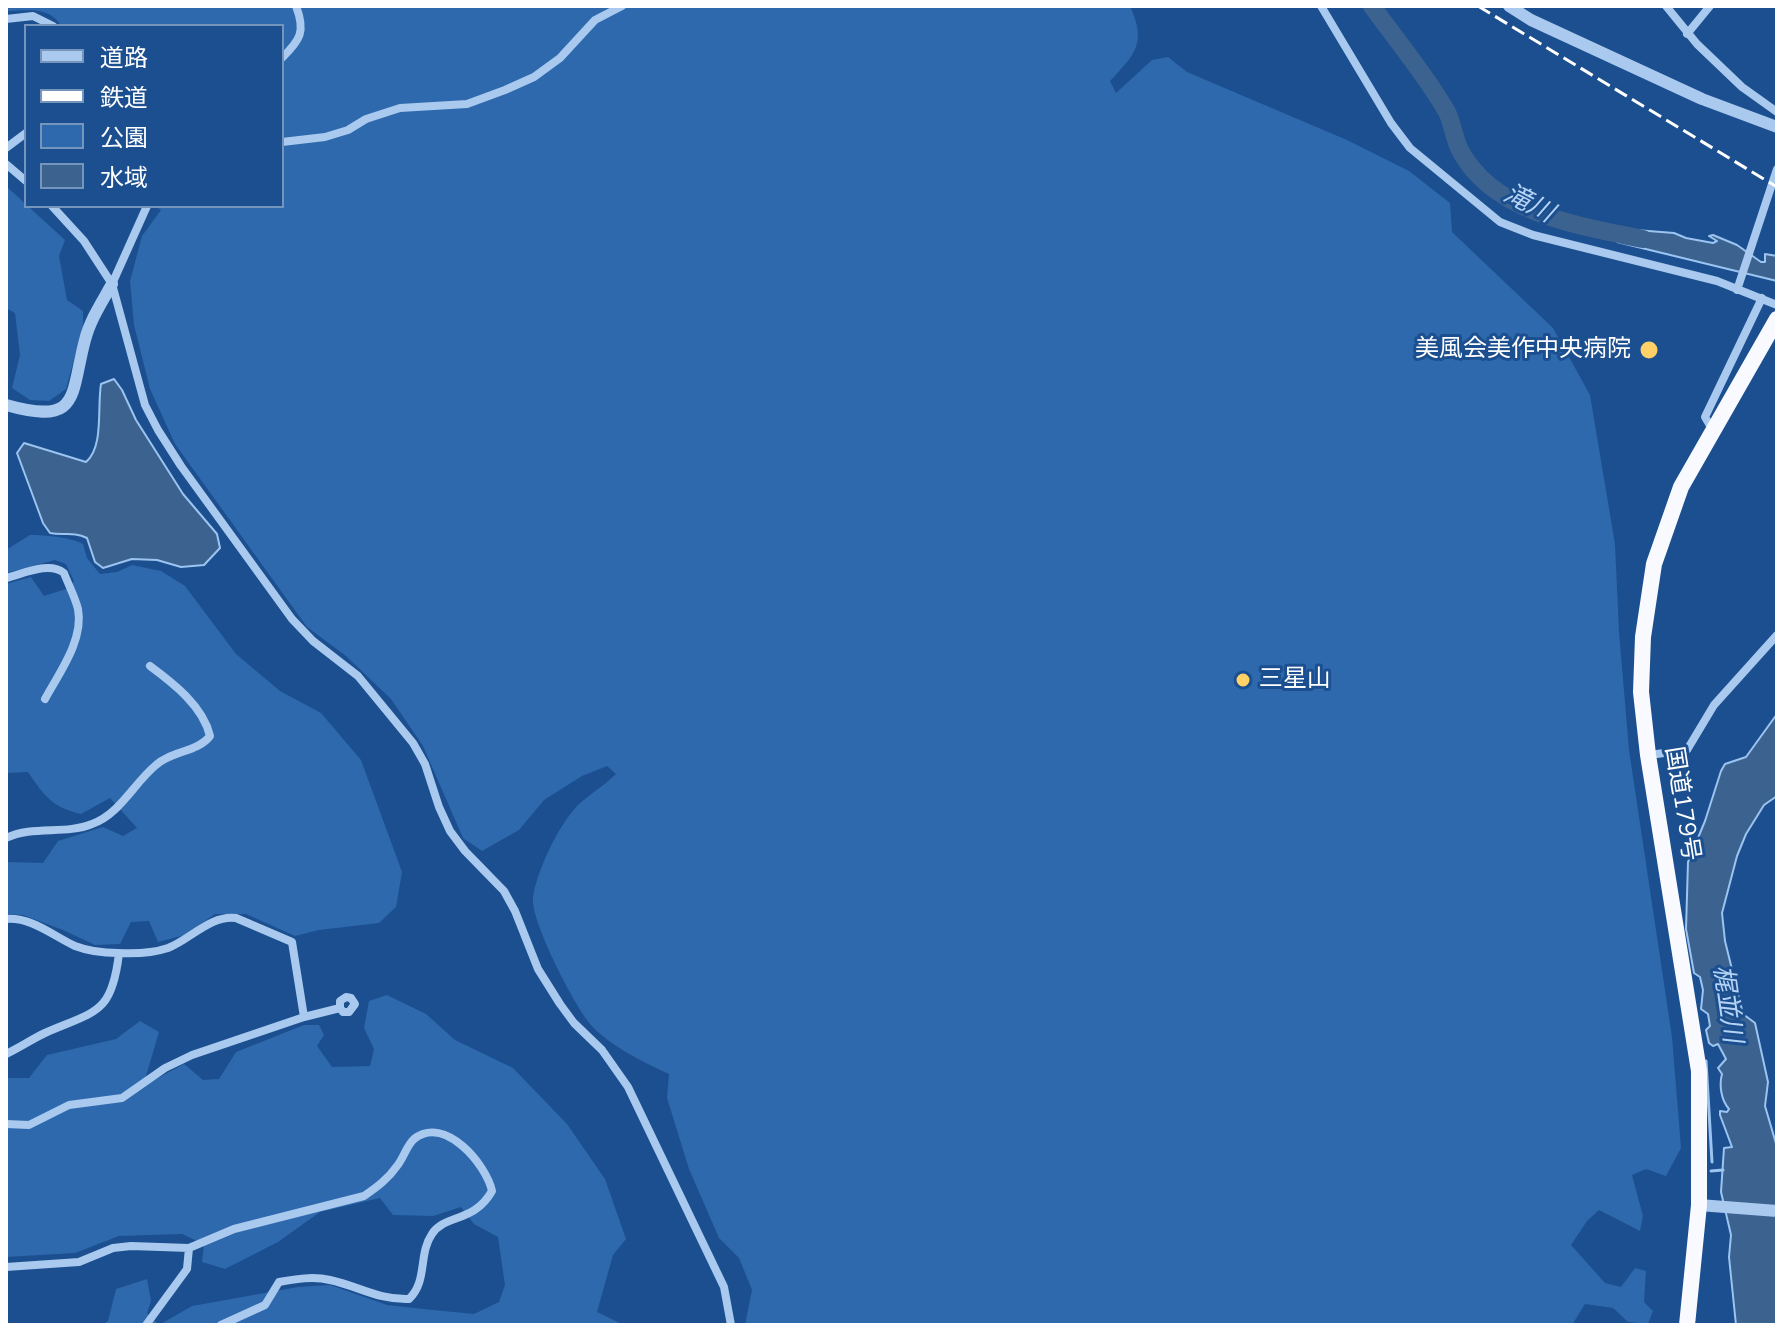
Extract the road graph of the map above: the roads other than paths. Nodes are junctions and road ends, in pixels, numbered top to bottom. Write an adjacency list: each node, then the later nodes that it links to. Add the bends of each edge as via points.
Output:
1 (296, 6): 10 (street, via 301,31)
2 (622, 6): 14 (street, via 595,20 534,77 505,90 467,104 400,108 336,134)
3 (1321, 6): 24 (street, via 1410,148 1500,222 1533,235)
4 (1509, 6): 12 (street, via 1689,93)
5 (1666, 6): 9 (street)
6 (1710, 6): 9 (street)
7 (6, 19): 8 (street, via 33,16)
8 (49, 24)
9 (1687, 34): 11 (street, via 1742,87)
10 (284, 56)
11 (1777, 112)
12 (1777, 127)
13 (24, 134): 15 (street)
14 (284, 142)
15 (6, 148)
16 (6, 164): 18 (street)
17 (1777, 169): 24 (street)
18 (24, 179)
19 (54, 208): 23 (street)
20 (137, 208): 22 (street)
21 (146, 208): 22 (street)
22 (142, 218): 23 (street)
23 (112, 284): 28 (street, via 92,320 77,387 68,402 45,413); 48 (street, via 145,405 158,430 292,619 358,676 413,743 450,831 504,891 538,969 560,1004 628,1087 724,1287)
24 (1739, 286): 25 (street)
25 (1762, 298): 26 (street); 29 (street, via 1705,417)
26 (1777, 305)
27 (1777, 319): 29 (highway, 国道179号)
28 (6, 405)
29 (1712, 429): 34 (highway, 国道179号, via 1681,487 1654,564 1641,678)
30 (6, 578): 33 (street, via 59,569 78,609 74,643)
31 (1777, 635): 34 (street, via 1714,705 1687,750)
32 (150, 666): 35 (street, via 199,712 210,736 205,743 169,755 114,810 90,825)
33 (45, 699)
34 (1648, 755): 42 (highway, 国道179号, via 1699,1071)
35 (6, 838)
36 (6, 919): 37 (street, via 25,921 77,947)
37 (119, 953): 39 (street, via 170,947 213,922 236,918 292,942); 40 (street, via 116,978 104,1005)
38 (340, 1008): 39 (street)
39 (304, 1017): 41 (street, via 192,1055 122,1098 69,1105 29,1125)
40 (6, 1054)
41 (6, 1124)
42 (1699, 1205): 43 (street); 49 (highway, 国道179号)
43 (1777, 1211)
44 (189, 1248): 45 (street, via 131,1246 79,1262); 46 (street, via 187,1269); 47 (street, via 234,1229 364,1196 397,1168 414,1140 429,1135 442,1133 459,1141 490,1180 492,1191 485,1203 433,1231 417,1292 409,1299 393,1300 306,1277 279,1282 265,1305)
45 (6, 1267)
46 (146, 1325)
47 (221, 1325)
48 (731, 1325)
49 (1687, 1325)

